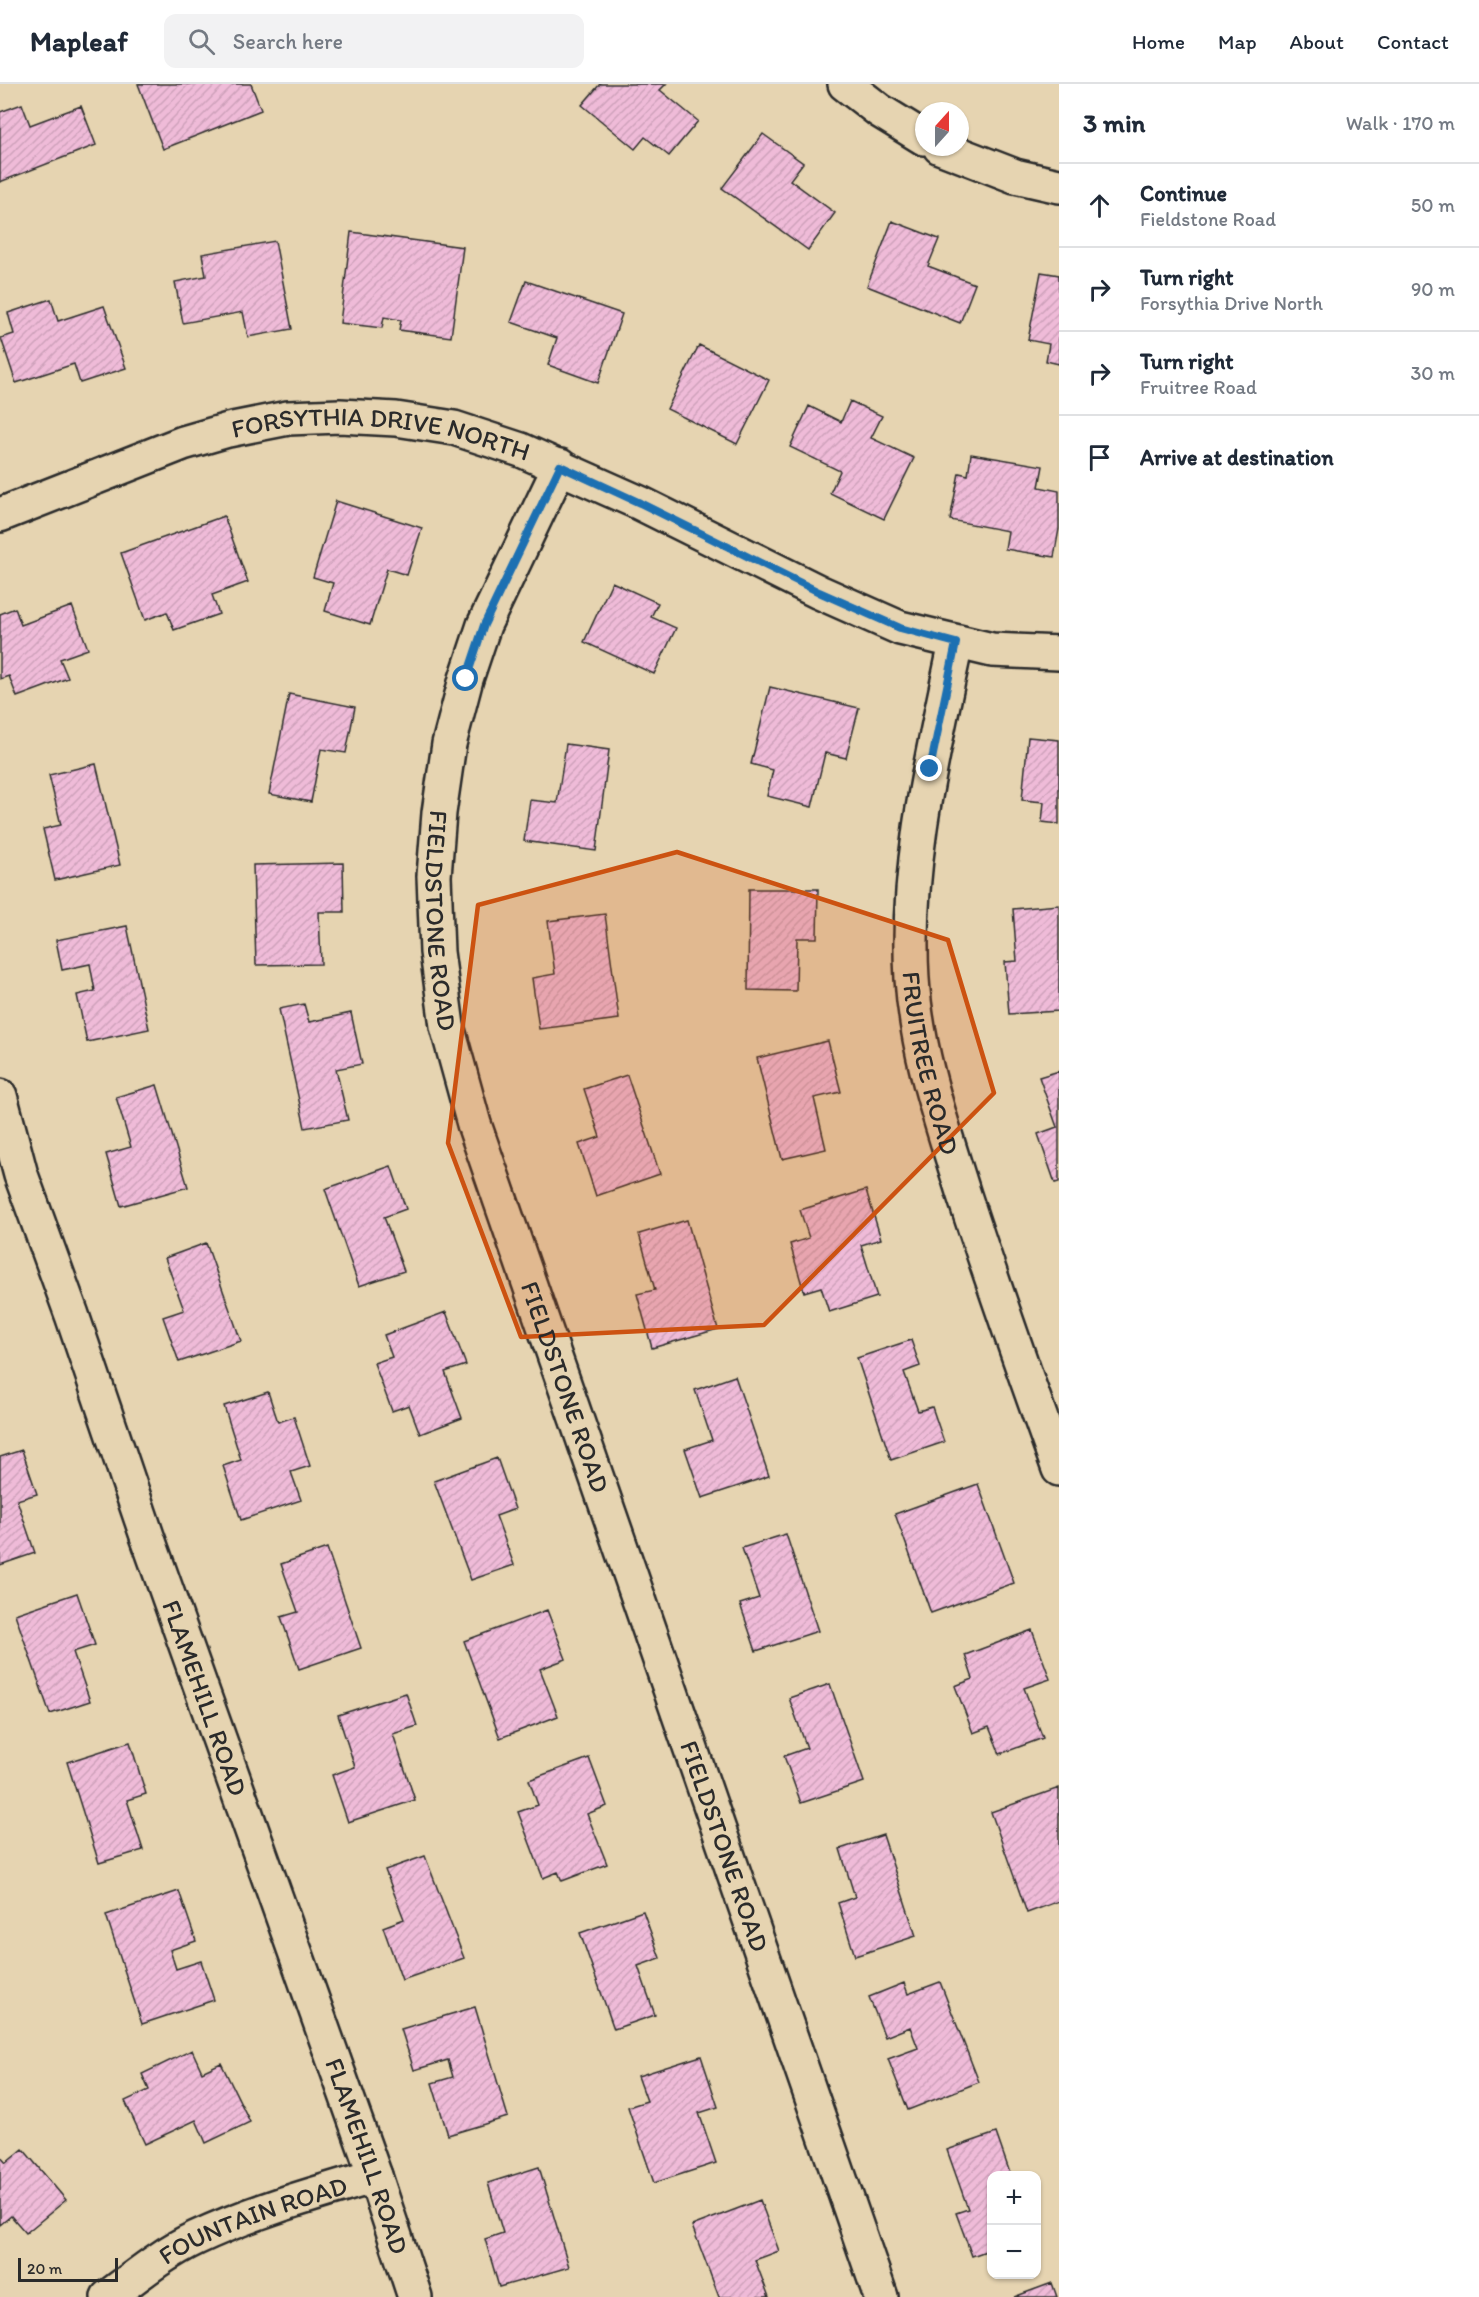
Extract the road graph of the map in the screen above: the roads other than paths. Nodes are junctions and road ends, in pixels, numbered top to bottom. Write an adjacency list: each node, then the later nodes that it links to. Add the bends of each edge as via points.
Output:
1 (845, 84): 2 (street)
2 (915, 132)
3 (963, 156): 4 (street, via 1015,176)
4 (1059, 186)
5 (560, 466): 6 (street, FORSYTHIA DRIVE NORTH, via 454,428 396,419 288,418 183,443); 7 (street, FORSYTHIA DRIVE NORTH, via 819,592 900,628); 14 (street, FIELDSTONE ROAD, via 484,625 449,744 434,876 437,952 447,1026 474,1124)
6 (0, 515)
7 (956, 643): 8 (street, FORSYTHIA DRIVE NORTH, via 992,650); 10 (street, FRUITREE ROAD, via 913,877 912,978 918,1034 936,1108)
8 (1059, 653)
9 (0, 1096): 11 (street, FLAMEHILL ROAD, via 21,1175)
10 (1059, 1469)
11 (375, 2176): 12 (street, FOUNTAIN ROAD, via 281,2205 196,2238); 13 (street, FLAMEHILL ROAD)
12 (108, 2297)
13 (415, 2297)
14 (881, 2297)

